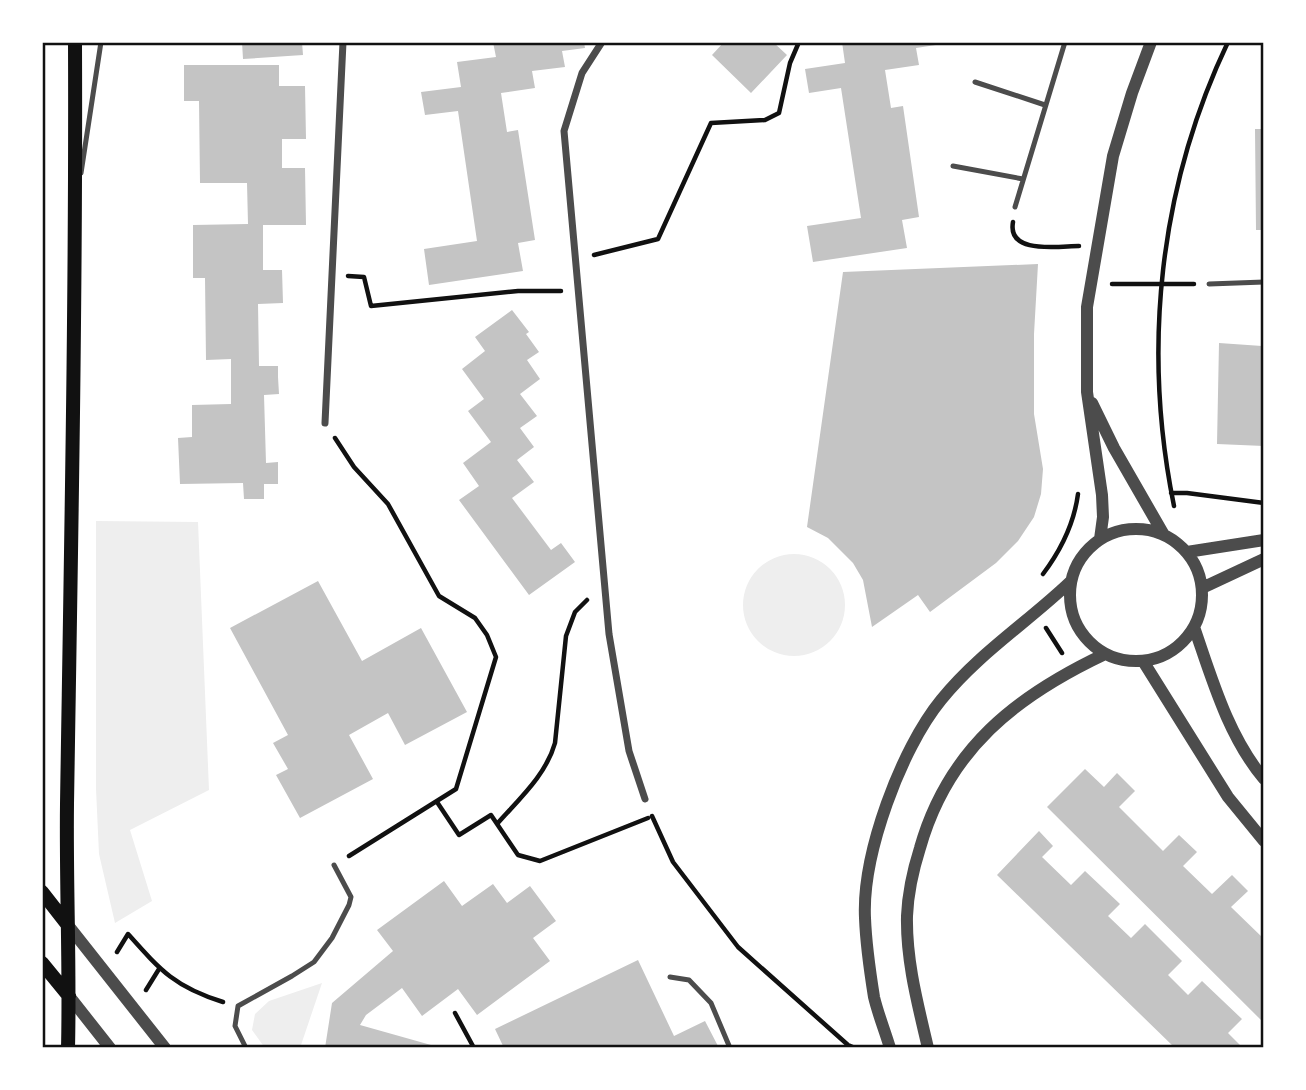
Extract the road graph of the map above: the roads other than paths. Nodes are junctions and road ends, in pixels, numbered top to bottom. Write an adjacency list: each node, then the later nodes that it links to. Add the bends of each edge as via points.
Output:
1 (75, 42): 12 (main road)
2 (101, 42): 12 (lane)
3 (342, 42): 16 (street)
4 (602, 42): 28 (street, via 582,74 564,131 610,634 629,751)
5 (1065, 42): 8 (lane)
6 (1151, 42): 15 (street, via 1112,156 1087,307)
7 (975, 82): 8 (lane)
8 (1045, 105): 10 (lane)
9 (953, 166): 10 (lane)
10 (1023, 180): 11 (lane)
11 (1015, 207)
12 (76, 211): 32 (main road)
13 (1264, 282): 14 (lane)
14 (1209, 284)
15 (1087, 392): 17 (street); 18 (street, via 1102,495)
16 (325, 423)
17 (1164, 535): 18 (street, via 1133,528); 20 (street)
18 (1100, 539): 22 (street, via 1080,558)
19 (1264, 540): 20 (street)
20 (1187, 552): 23 (street)
21 (1264, 559): 23 (street)
22 (1070, 582): 25 (street, via 1078,628); 41 (street, via 978,661 940,701 900,768 884,811 865,915 875,999)
23 (1202, 588): 24 (street)
24 (1194, 627): 26 (street, via 1174,649); 27 (street, via 1219,701)
25 (1105, 654): 26 (street); 42 (street, via 1041,687 1002,716 956,766 925,828 911,877 907,916 914,985)
26 (1143, 661): 29 (street, via 1228,797)
27 (1264, 779)
28 (645, 799)
29 (1264, 841)
30 (334, 865): 39 (lane, via 351,897 349,905 314,962 237,1006 235,1026)
31 (42, 892): 32 (main road)
32 (67, 924): 35 (main road); 38 (street)
33 (42, 963): 35 (main road)
34 (670, 977): 40 (lane, via 689,980 711,1003)
35 (69, 996): 36 (main road); 37 (street)
36 (68, 1048)
37 (110, 1048)
38 (165, 1048)
39 (246, 1048)
40 (730, 1048)
41 (890, 1048)
42 (928, 1048)

